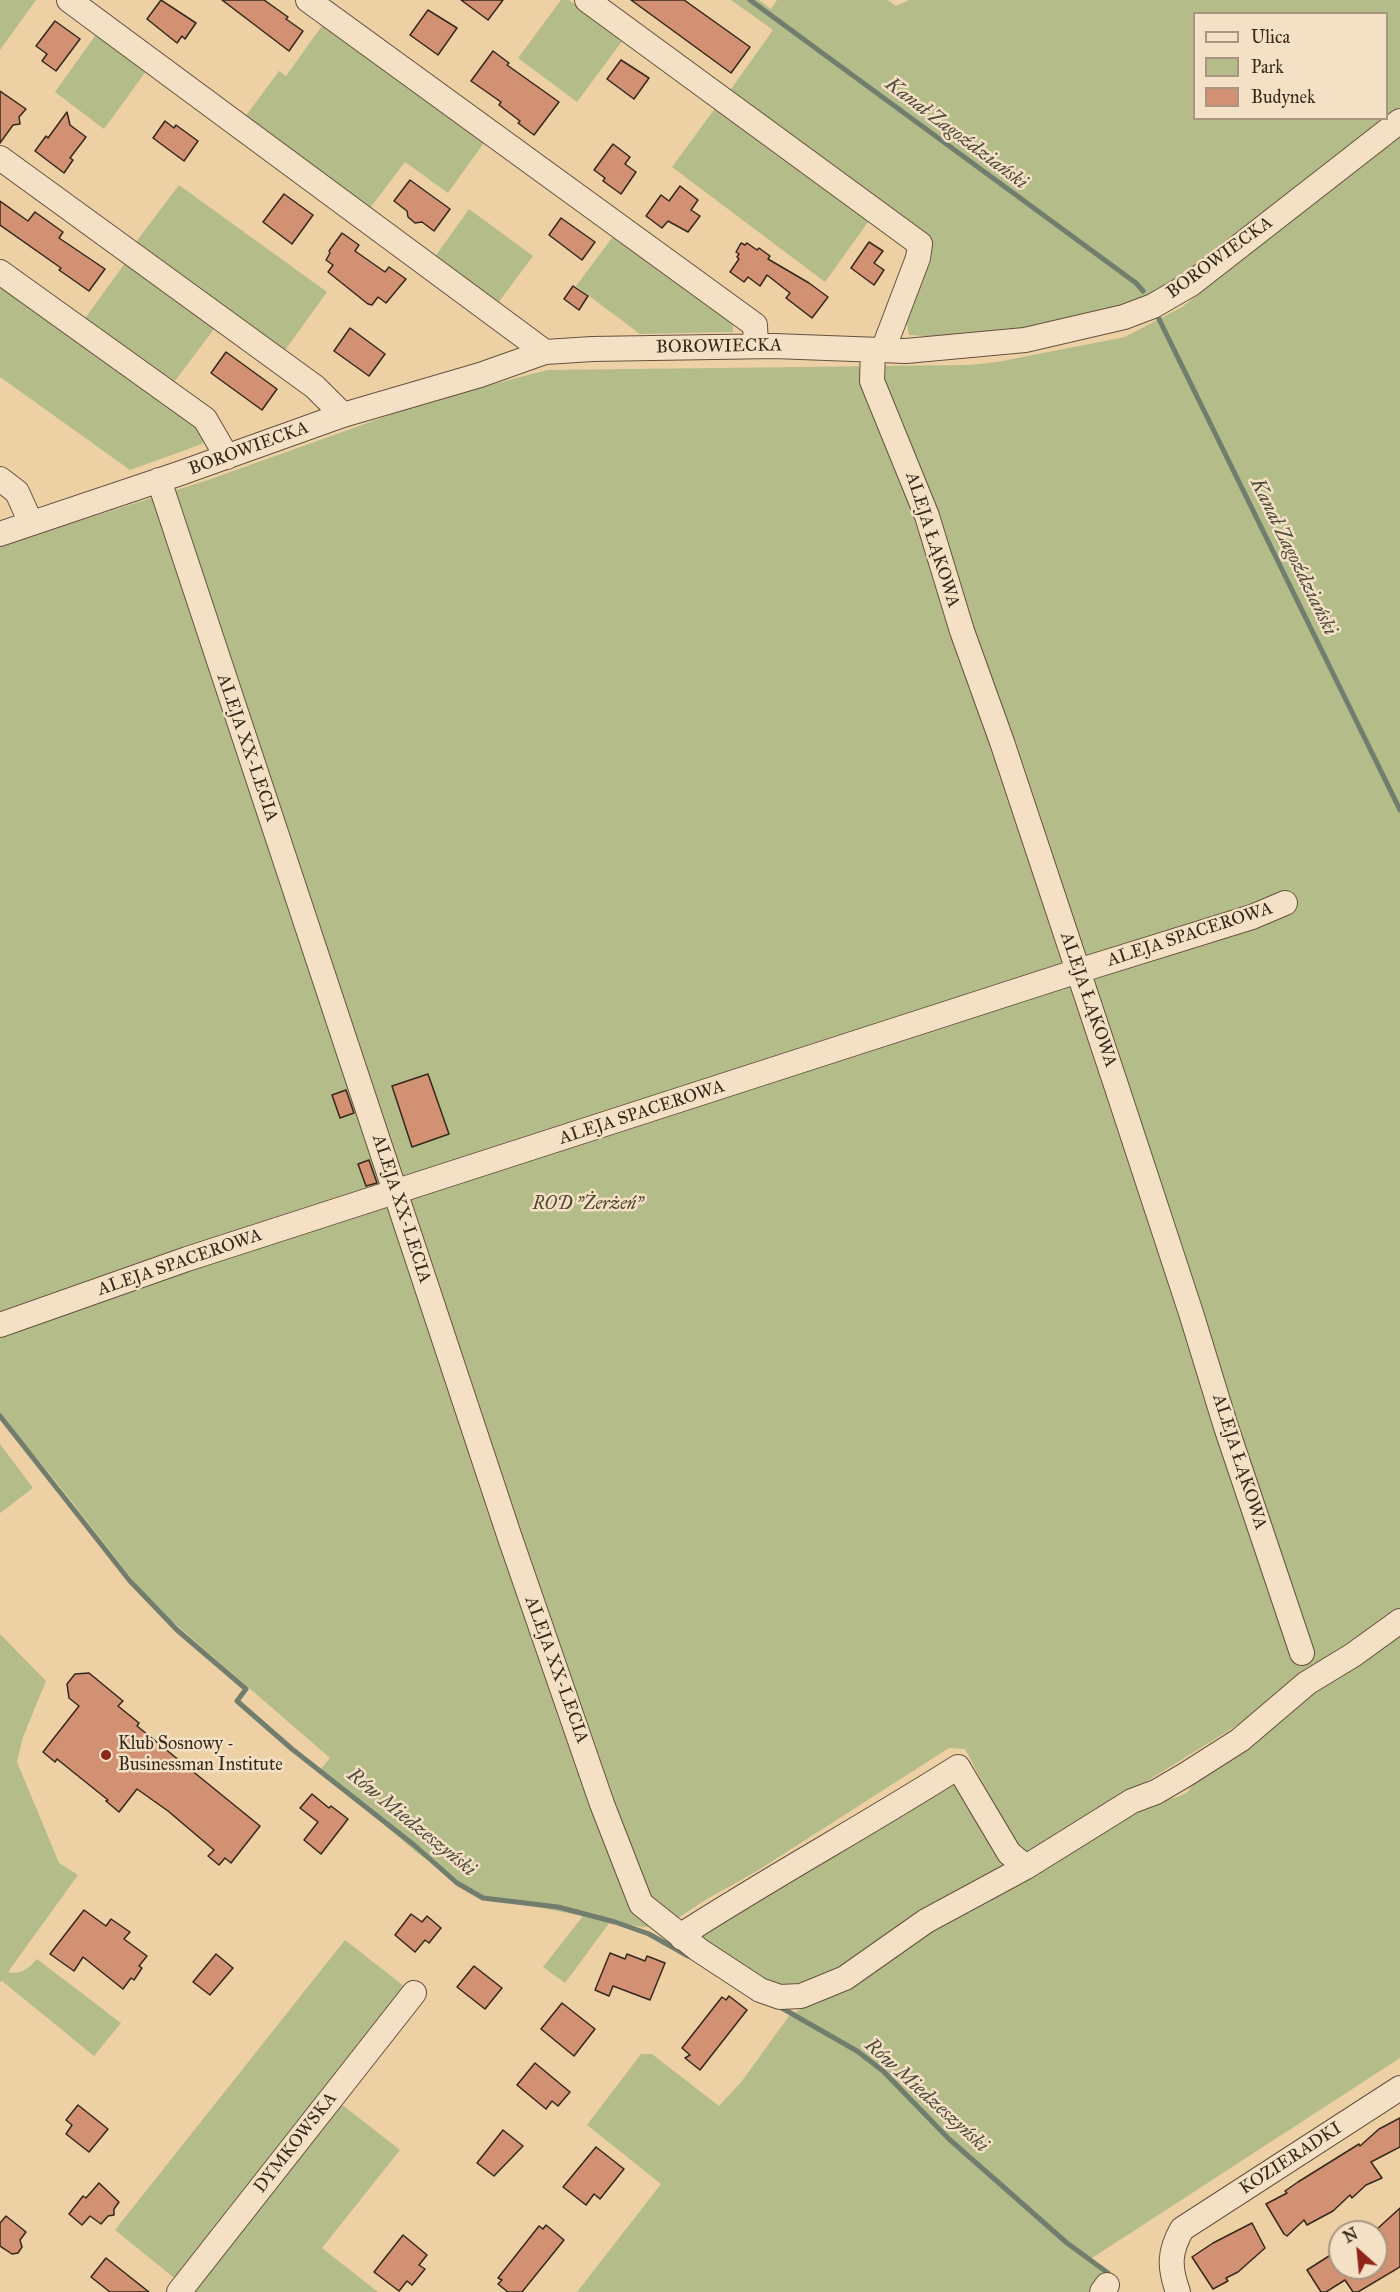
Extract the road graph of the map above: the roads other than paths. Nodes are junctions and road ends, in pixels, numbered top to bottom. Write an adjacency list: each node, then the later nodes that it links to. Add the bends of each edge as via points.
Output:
1 (69, 0): 9 (street)
2 (308, 0): 7 (street, via 755,326)
3 (587, 0): 8 (street, ALEJA ŁĄKOWA, via 920,244 918,258)
4 (1400, 121): 8 (street, BOROWIECKA, via 1191,284 1153,306 1124,317 1025,340)
5 (0, 158): 10 (street, via 315,387)
6 (0, 272): 11 (street, via 205,419)
7 (756, 346): 8 (street, BOROWIECKA); 9 (street, BOROWIECKA)
8 (878, 350): 17 (street, ALEJA ŁĄKOWA, via 872,381 927,516 962,631)
9 (545, 352): 10 (street, BOROWIECKA)
10 (344, 415): 11 (street, BOROWIECKA)
11 (226, 457): 13 (street, BOROWIECKA)
12 (0, 479): 14 (street, via 17,492)
13 (159, 480): 14 (street, BOROWIECKA); 18 (street, ALEJA XX-LECIA)
14 (31, 524): 15 (street, BOROWIECKA)
15 (0, 534)
16 (1285, 903): 17 (street, ALEJA SPACEROWA, via 1252,917)
17 (1078, 971): 18 (street, ALEJA SPACEROWA); 21 (street, ALEJA ŁĄKOWA)
18 (394, 1192): 19 (street, ALEJA SPACEROWA); 23 (street, ALEJA XX-LECIA, via 602,1804 641,1904)
19 (0, 1325)
20 (1400, 1622): 22 (street, ALEJA XX-LECIA, via 1307,1683 1240,1740 1173,1782 1115,1810)
21 (1302, 1653)
22 (1026, 1867): 23 (street, ALEJA XX-LECIA, via 926,1921 845,1978 801,1996 780,1997 760,1990); 23 (street, via 1009,1853 958,1767 686,1932)
23 (674, 1931)
24 (414, 1993): 26 (street, DYMKOWSKA)
25 (1400, 2088): 27 (street, KOZIERADKI, via 1182,2229 1174,2244 1170,2271)
26 (178, 2292)
27 (1178, 2292)

